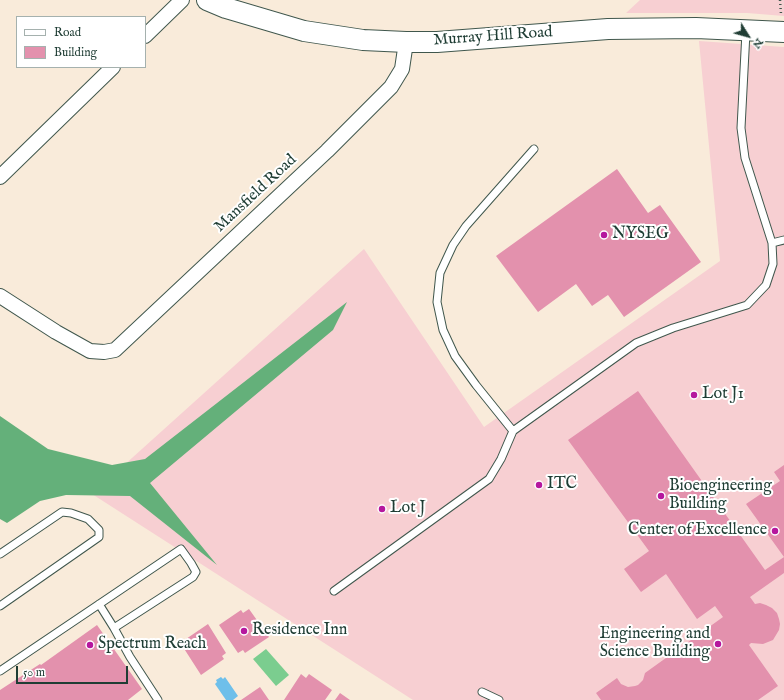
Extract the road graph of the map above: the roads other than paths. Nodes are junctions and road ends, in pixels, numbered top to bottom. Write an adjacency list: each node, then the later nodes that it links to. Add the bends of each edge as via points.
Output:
1 (182, 0): 5 (street)
2 (207, 0): 6 (street, Murray Hill Road, via 304,31 363,40)
3 (782, 23): 4 (street, Murray Hill Road)
4 (746, 30): 6 (street, Murray Hill Road, via 608,30); 11 (lane, via 741,128 746,158)
5 (146, 35)
6 (406, 42): 12 (street, Mansfield Road, via 402,69 391,87 327,151 115,350 90,351)
7 (112, 68): 9 (street)
8 (534, 149): 13 (lane, via 466,226 453,245 440,273 437,302 443,330 455,356)
9 (0, 177)
10 (784, 240): 11 (lane)
11 (772, 242): 13 (lane, via 773,264 766,285 747,305 673,328 636,343)
12 (0, 296)
13 (513, 431): 15 (lane, via 489,479)
14 (0, 554): 17 (lane, via 62,512 88,518 99,530 99,536)
15 (334, 591)
16 (99, 604): 18 (lane); 18 (lane, via 181,548 191,563 196,572 193,577); 19 (lane)
17 (0, 606)
18 (114, 628): 21 (lane)
19 (0, 671)
20 (482, 692): 22 (lane)
21 (158, 700)
22 (499, 700)

